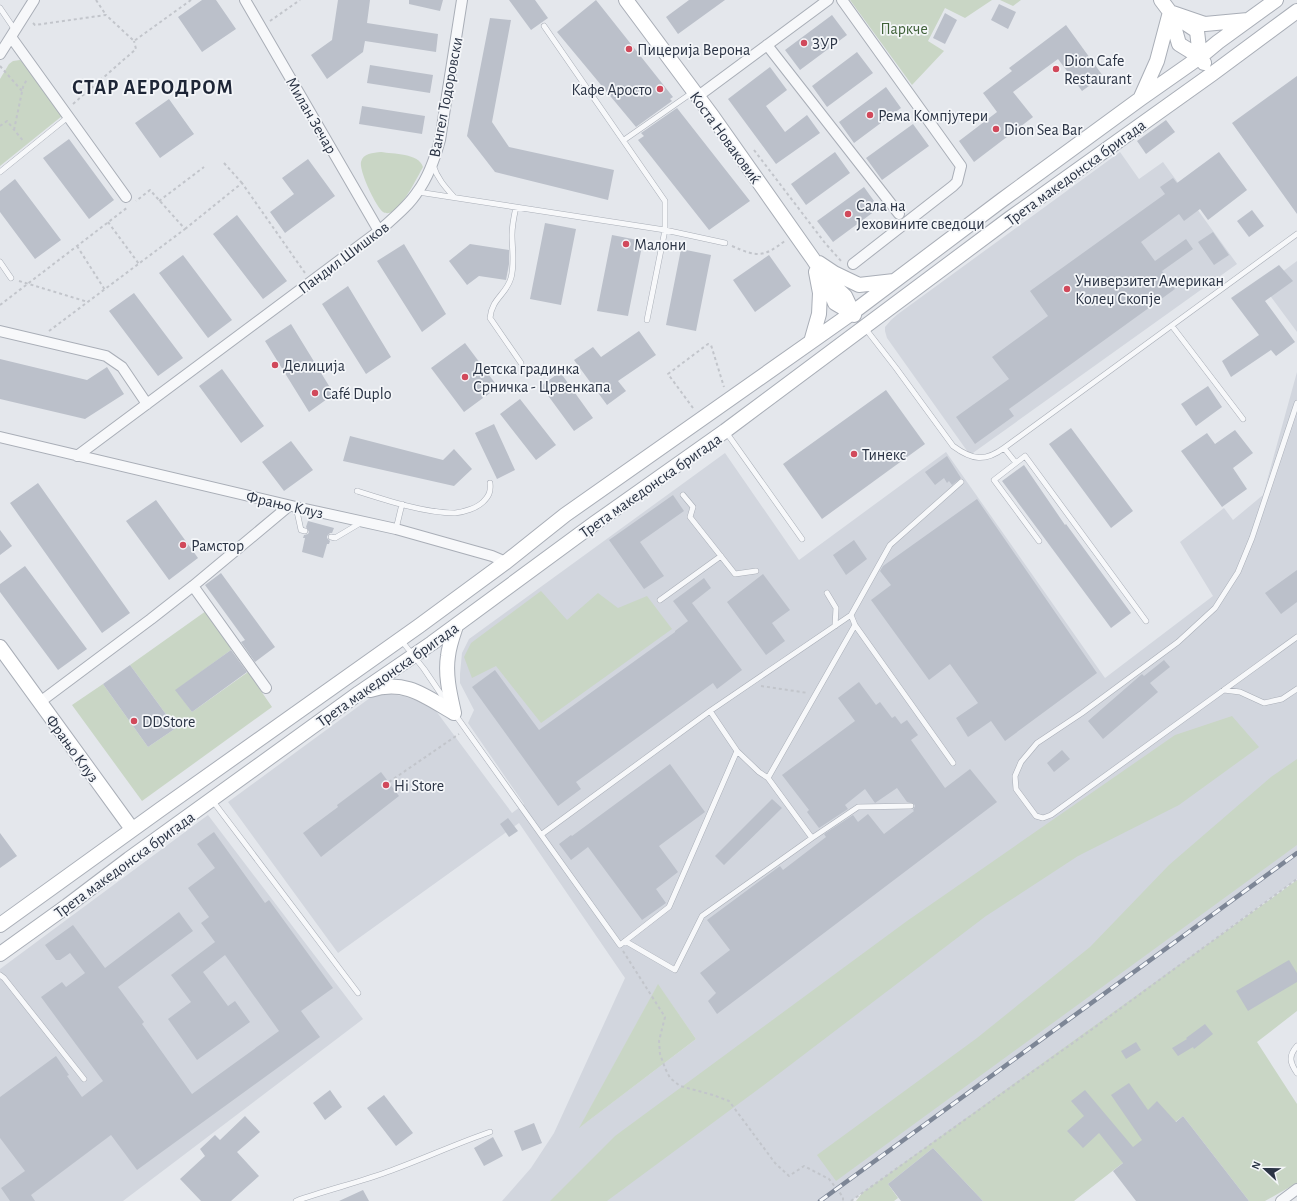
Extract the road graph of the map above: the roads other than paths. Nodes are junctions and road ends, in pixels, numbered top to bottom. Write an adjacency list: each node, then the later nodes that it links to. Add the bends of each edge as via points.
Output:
1 (34, 0): 14 (street)
2 (245, 0): 31 (street, Милан Зечар)
3 (462, 0): 23 (street, Вангел Тодоровски, via 440,140)
4 (626, 0): 19 (street, Коста Новаковиќ)
5 (828, 0): 15 (street)
6 (842, 0): 36 (street, via 961,166 957,182 953,186)
7 (1161, 0): 11 (street)
8 (1276, 0): 12 (street, Трета македонска бригада)
9 (0, 8): 14 (lane)
10 (1297, 11): 18 (street, Трета македонска бригада)
11 (1170, 12): 12 (street, via 1205,24); 17 (street, via 1179,44); 17 (street, via 1197,31); 20 (street, via 1156,61)
12 (1248, 20): 17 (street, Трета македонска бригада)
13 (544, 26): 22 (lane)
14 (13, 33): 16 (street); 21 (street, via 33,68)
15 (767, 46): 19 (street); 29 (street)
16 (0, 54)
17 (1200, 57): 18 (street); 20 (street, Трета македонска бригада)
18 (1212, 74): 42 (street, Трета македонска бригада, via 1015,214)
19 (695, 94): 22 (lane); 34 (street, Коста Новаковиќ)
20 (1140, 99): 38 (street, Трета македонска бригада)
21 (66, 114): 24 (lane); 27 (street)
22 (624, 140): 30 (lane, via 666,202)
23 (432, 164): 25 (street, Вангел Тодоровски); 26 (lane, via 443,185)
24 (0, 172)
25 (418, 192): 26 (lane); 31 (street, Пандил Шишков)
26 (454, 198): 28 (lane)
27 (130, 202)
28 (516, 207): 30 (lane); 45 (lane, via 512,234 511,277 494,301 490,318)
29 (899, 214)
30 (665, 230): 33 (lane); 40 (lane)
31 (379, 231): 47 (street, Пандил Шишков)
32 (1297, 234): 41 (lane)
33 (725, 243)
34 (813, 259): 38 (street, via 859,285); 39 (street, Коста Новаковиќ, via 824,276 845,296); 44 (street, via 820,293 819,314)
35 (0, 262): 37 (lane)
36 (849, 265)
37 (11, 278)
38 (897, 280): 39 (street, Трета македонска бригада)
39 (852, 313): 42 (street, Коста Новаковиќ); 44 (street, Трета македонска бригада)
40 (647, 320)
41 (1172, 326): 48 (lane); 51 (lane)
42 (865, 328): 49 (street, Трета македонска бригада); 51 (lane, via 954,446 963,454 971,457 989,457)
43 (0, 331): 47 (street, via 106,356 122,367)
44 (811, 342): 67 (street, Трета македонска бригада, via 565,515)
45 (521, 363)
46 (1297, 403): 83 (lane, via 1252,538 1238,572 1214,608 1178,642 1037,744 1021,762 1015,776 1016,790 1036,816 1043,818 1051,815)
47 (148, 404): 52 (street, Пандил Шишков)
48 (1243, 418)
49 (725, 431): 64 (lane); 75 (street, Трета македонска бригада)
50 (0, 437): 52 (street)
51 (1004, 448): 53 (lane)
52 (77, 456): 59 (street, Фрањо Клуз)
53 (1016, 463): 65 (lane, via 994,480); 73 (lane, via 1025,456)
54 (961, 482): 72 (lane, via 890,545)
55 (490, 483): 58 (lane, via 491,491 481,504 456,513)
56 (357, 491): 58 (lane)
57 (683, 495): 66 (lane, via 693,507 690,517)
58 (402, 504): 61 (lane)
59 (292, 507): 60 (street, Фрањо Клуз); 62 (lane, via 301,530); 69 (street)
60 (362, 522): 61 (street, Фрањо Клуз); 63 (lane, via 335,538)
61 (396, 529): 67 (street, Фрањо Клуз)
62 (305, 531)
63 (331, 537)
64 (802, 539)
65 (1039, 541)
66 (721, 556): 68 (lane, via 735,574); 71 (lane)
67 (506, 562): 78 (street, Трета македонска бригада)
68 (756, 571)
69 (193, 586): 81 (street); 85 (street)
70 (826, 593): 76 (lane, via 836,608)
71 (660, 600)
72 (851, 615): 74 (lane); 76 (lane)
73 (1146, 621)
74 (855, 625): 89 (lane); 90 (lane)
75 (456, 626): 80 (street, Трета македонска бригада); 87 (street, via 447,662)
76 (835, 626): 86 (lane)
77 (1297, 637): 83 (lane)
78 (401, 639): 80 (lane); 93 (street, Трета македонска бригада)
79 (0, 647): 85 (street, Фрањо Клуз)
80 (414, 656): 84 (street, Трета македонска бригада); 87 (lane)
81 (266, 688)
82 (1297, 689): 83 (lane, via 1282,699 1264,703 1240,692)
83 (1224, 690)
84 (358, 693): 87 (street, via 400,686); 91 (street, Трета македонска бригада)
85 (40, 702): 93 (street, Фрањо Клуз)
86 (710, 711): 88 (lane); 94 (lane)
87 (454, 713): 94 (lane)
88 (737, 751): 90 (lane); 97 (lane, via 669,906)
89 (953, 763)
90 (768, 778): 95 (lane)
91 (212, 799): 98 (street, Трета македонска бригада); 100 (lane)
92 (912, 806): 95 (lane, via 858,807)
93 (132, 829): 96 (street, Трета македонска бригада)
94 (542, 834): 97 (lane, via 620,945)
95 (812, 838): 97 (lane, via 702,916 675,970)
96 (0, 925)
97 (625, 941)
98 (0, 954)
99 (0, 975): 103 (lane)
100 (358, 993)
101 (1297, 1046): 102 (lane, via 1292,1052 1291,1064)
102 (1297, 1073)
103 (84, 1079)
104 (490, 1132): 106 (lane, via 387,1172)
105 (1297, 1190): 107 (street)
106 (296, 1201)
107 (1281, 1201)

